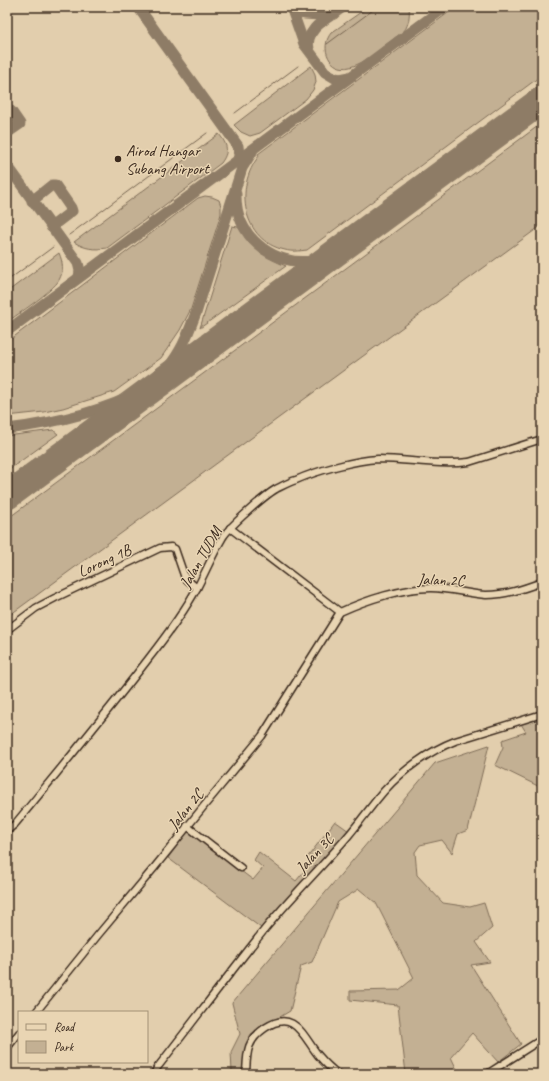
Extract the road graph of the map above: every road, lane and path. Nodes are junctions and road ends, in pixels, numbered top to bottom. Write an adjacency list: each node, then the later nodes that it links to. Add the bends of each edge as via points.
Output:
1 (542, 439): 2 (street, Jalan TUDM, via 462,463 378,459 334,468 297,479 275,489)
2 (230, 528): 4 (street, Jalan TUDM); 5 (street)
3 (542, 582): 5 (street, Jalan 2C, via 513,592 485,595 432,588 409,590)
4 (197, 588): 6 (street, Lorong 1B, via 185,578 175,549 160,548 36,608); 8 (street, Jalan TUDM, via 179,618 149,658)
5 (340, 612): 9 (street, Jalan 2C, via 266,731)
6 (7, 630)
7 (542, 714): 17 (street, Jalan 3C, via 442,746 399,777 265,929)
8 (15, 824): 10 (street, Jalan TUDM); 11 (street, Jalan TUDM)
9 (187, 826): 12 (street); 13 (street, Jalan 2C)
10 (7, 831)
11 (7, 837)
12 (241, 868)
13 (37, 1011)
14 (18, 1034): 16 (street)
15 (542, 1039): 20 (street)
16 (7, 1048)
17 (154, 1074)
18 (246, 1074): 19 (street, via 247,1054 251,1041 259,1032 276,1021 292,1023 318,1055)
19 (338, 1074)
20 (486, 1074)

